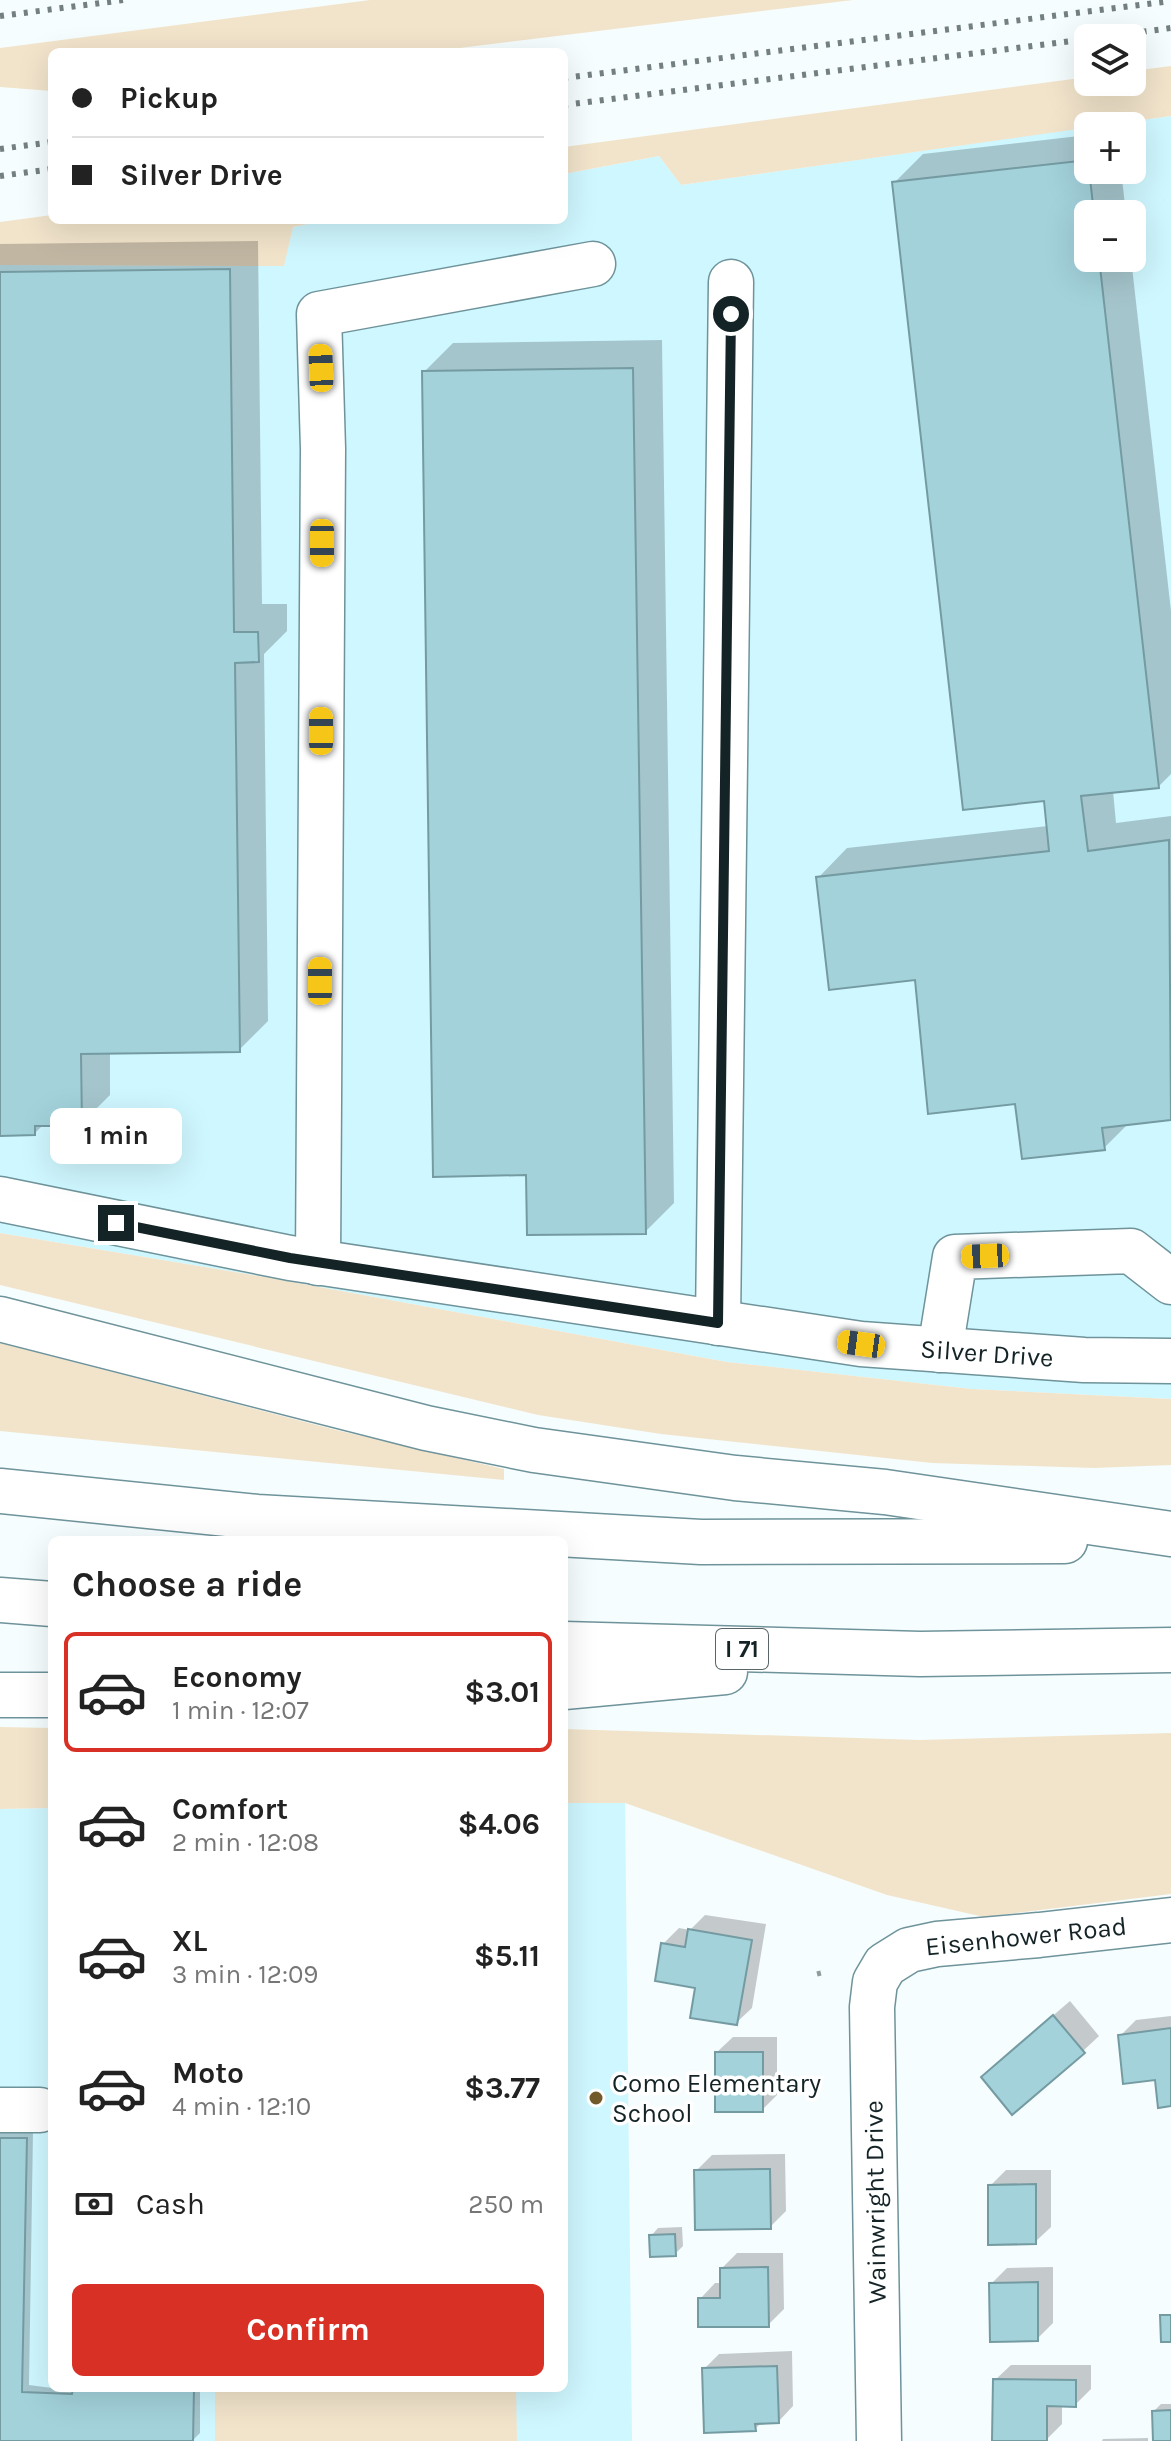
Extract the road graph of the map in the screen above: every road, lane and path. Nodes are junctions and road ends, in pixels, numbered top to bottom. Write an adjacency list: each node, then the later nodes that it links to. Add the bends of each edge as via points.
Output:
1 (593, 264): 4 (main road, via 319,314 323,465)
2 (731, 282): 7 (main road)
3 (0, 1199): 4 (main road, Silver Drive)
4 (318, 1263): 7 (main road, Silver Drive)
5 (1171, 1282): 8 (main road, via 1131,1251 955,1257)
6 (0, 1319): 11 (main road, via 426,1428 534,1450 885,1492)
7 (718, 1323): 8 (main road, Silver Drive)
8 (940, 1350): 9 (main road, Silver Drive)
9 (1171, 1361)
10 (0, 1491): 11 (main road, via 257,1517 701,1542)
11 (1171, 1537)
12 (0, 1600): 13 (main road)
13 (48, 1604)
14 (568, 1644): 16 (main road, I 71)
15 (1171, 1650): 16 (main road, I 71)
16 (920, 1654): 17 (main road)
17 (568, 1687)
18 (0, 1695): 19 (main road)
19 (48, 1695)
20 (1171, 1920): 21 (main road, Eisenhower Road, via 937,1944 909,1950)
21 (885, 1965): 24 (main road, Wainwright Drive, via 875,1982 872,2007)
22 (825, 1972): 23 (path)
23 (817, 1974)
24 (879, 2441)

